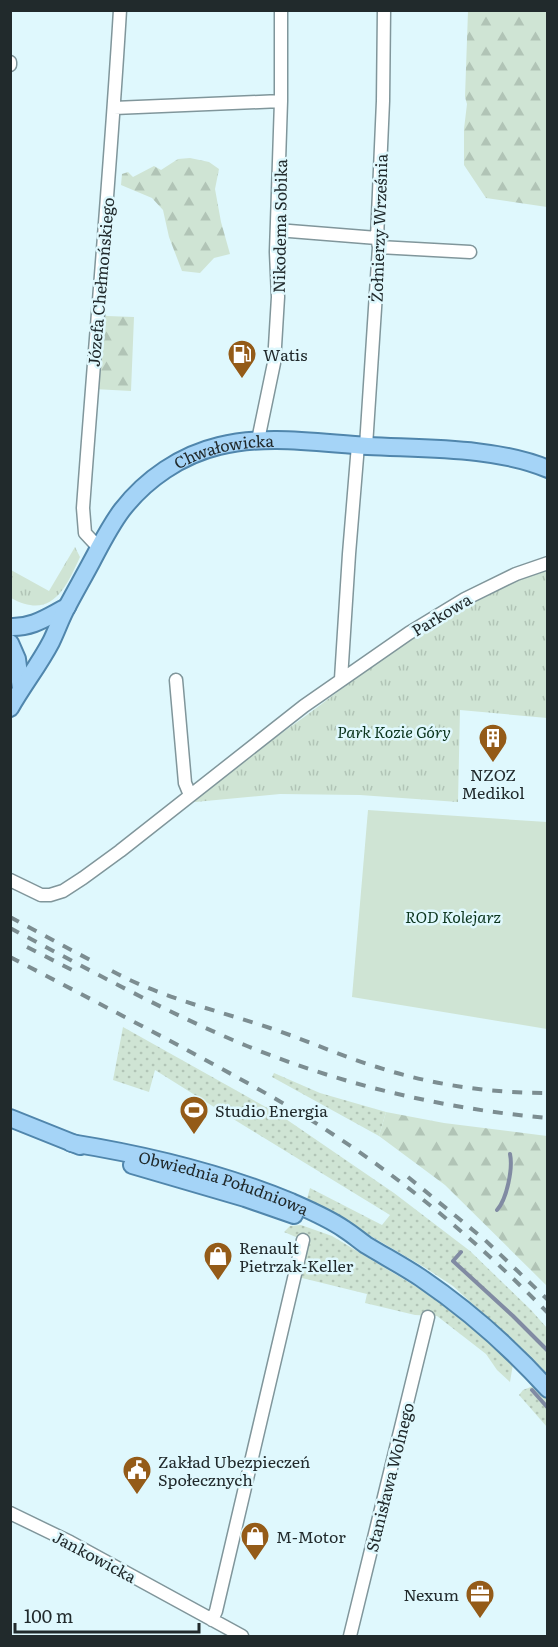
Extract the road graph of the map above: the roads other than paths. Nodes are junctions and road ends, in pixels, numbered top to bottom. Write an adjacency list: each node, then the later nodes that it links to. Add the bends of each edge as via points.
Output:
1 (120, 10): 5 (street, Józefa Chełmońskiego)
2 (281, 10): 4 (street, Nikodema Sobika)
3 (384, 10): 7 (street, Żołnierzy Września)
4 (281, 101): 5 (street); 6 (street, Nikodema Sobika)
5 (114, 108): 12 (street, Józefa Chełmońskiego, via 83,508 85,533)
6 (277, 230): 7 (street); 9 (street, Nikodema Sobika, via 274,363)
7 (378, 242): 8 (street); 10 (street, Żołnierzy Września)
8 (470, 252)
9 (258, 440): 10 (main road, Chwałowicka); 12 (main road, Chwałowicka, via 207,449 156,476 123,510)
10 (362, 445): 11 (main road, Chwałowicka, via 494,454); 17 (street, via 349,554)
11 (548, 469)
12 (99, 548): 14 (main road, Chwałowicka)
13 (548, 563): 17 (street, Parkowa, via 516,573 465,599)
14 (67, 607): 15 (main road, via 34,625); 19 (main road, Chwałowicka, via 34,672)
15 (10, 627)
16 (10, 643): 19 (main road)
17 (341, 679): 21 (street, Parkowa)
18 (176, 680): 21 (street, via 185,783)
19 (21, 689): 20 (main road, Chwałowicka)
20 (10, 708)
21 (190, 795): 22 (street, Parkowa, via 63,891 42,895)
22 (10, 880)
23 (10, 1118): 26 (main road, Obwiednia Południowa, via 71,1143 171,1163 237,1182 308,1210 421,1278 464,1309)
24 (303, 1240): 28 (street)
25 (428, 1317): 30 (street, Stanisława Wolnego)
26 (548, 1389)
27 (10, 1513): 28 (street, Jankowicka)
28 (212, 1620): 29 (street, Jankowicka)
29 (242, 1636)
30 (350, 1636)

